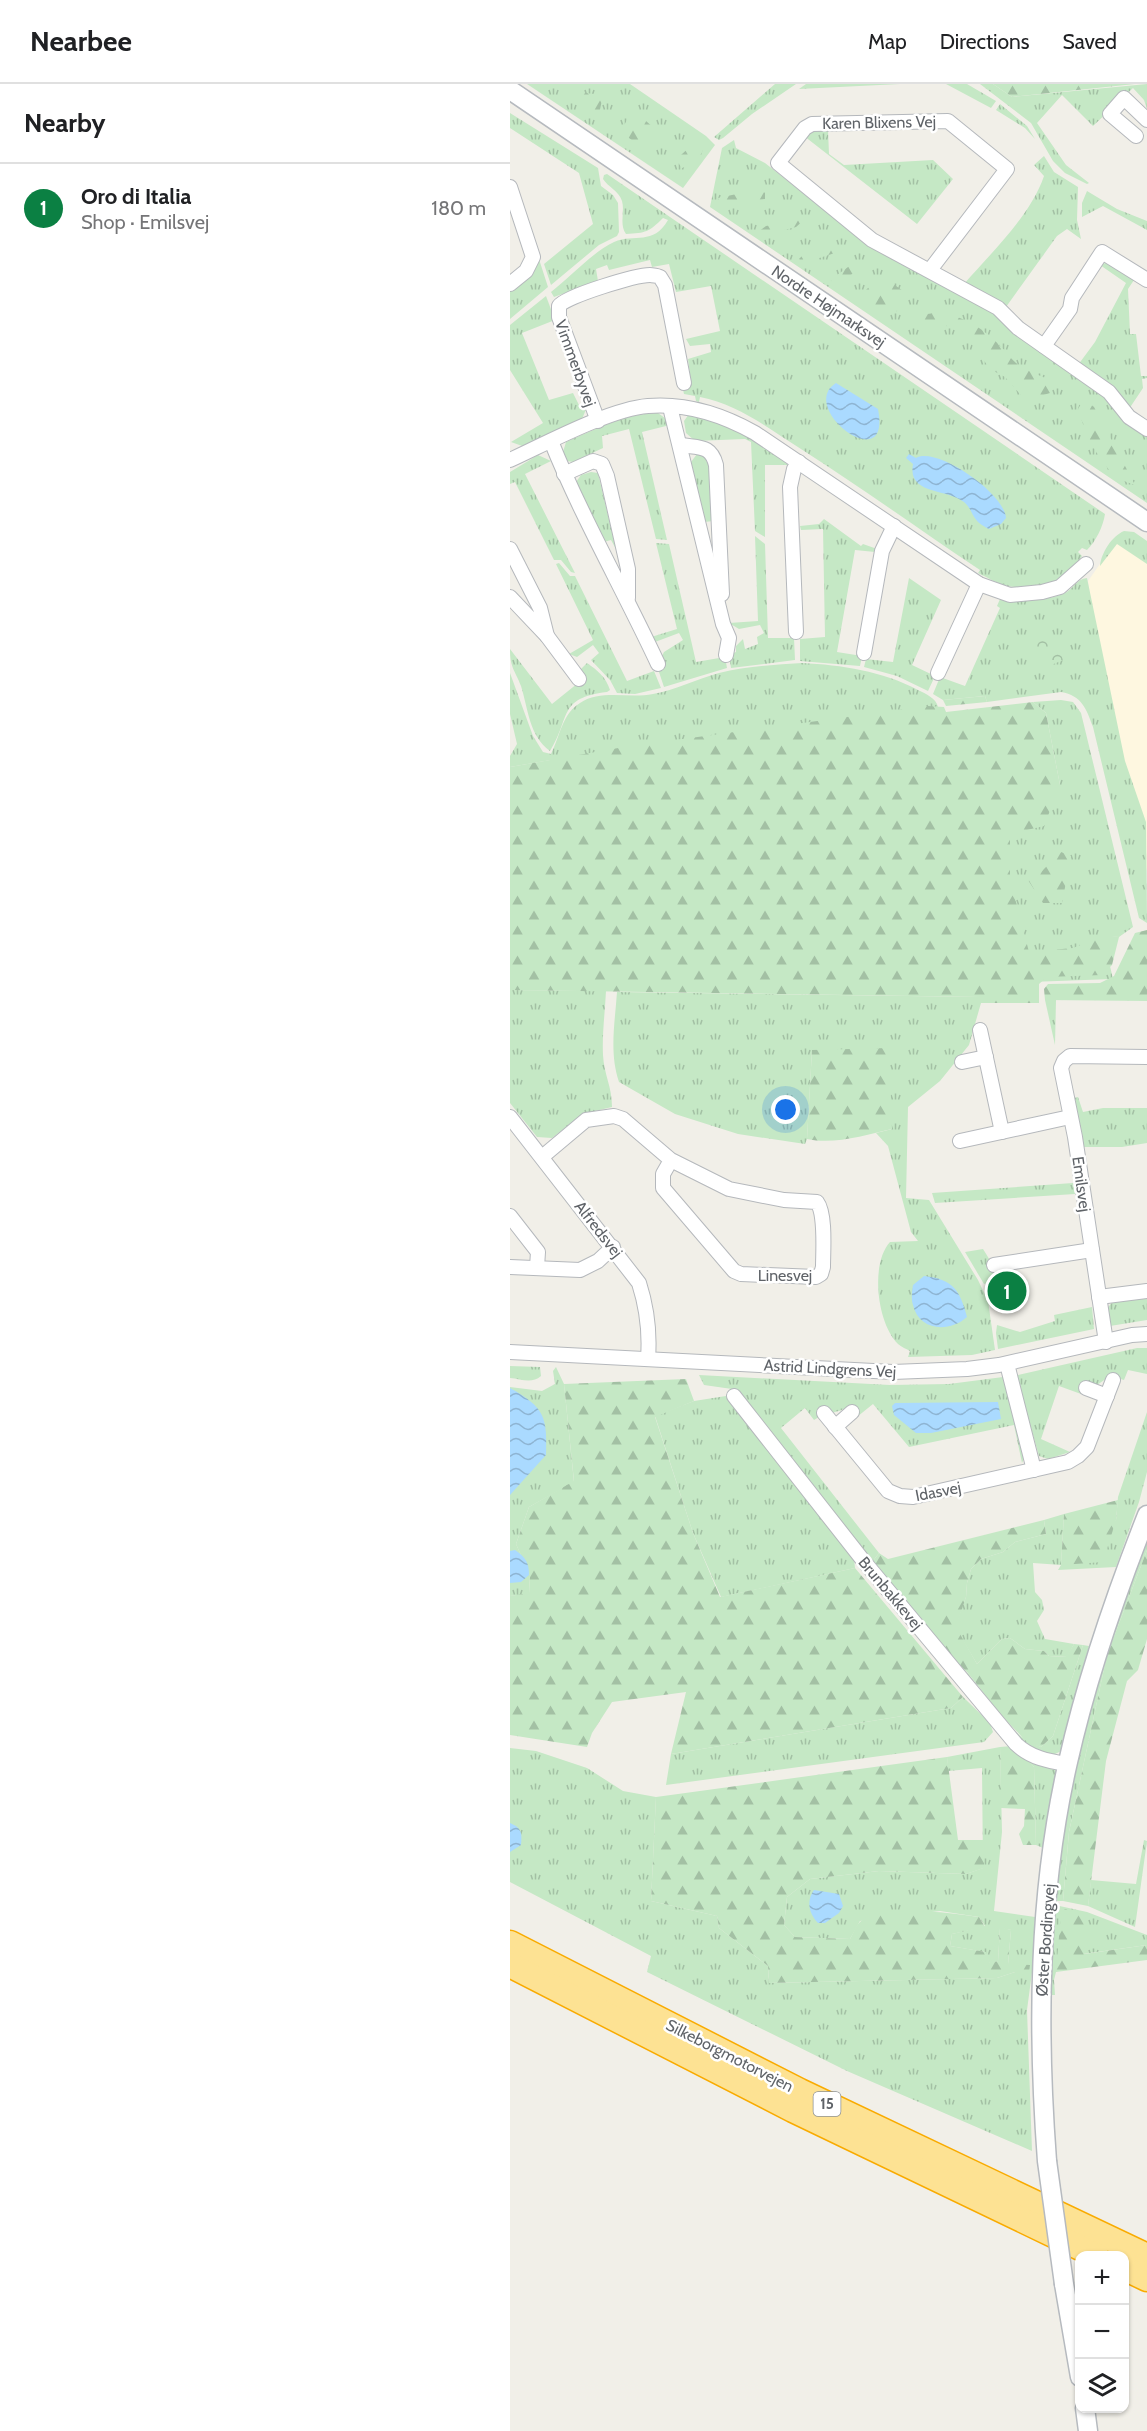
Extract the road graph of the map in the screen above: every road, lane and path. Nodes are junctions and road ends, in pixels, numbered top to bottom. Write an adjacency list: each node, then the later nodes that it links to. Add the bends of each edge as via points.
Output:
1 (510, 90): 18 (street, Nordre Højmarksvej)
2 (1147, 120): 3 (street, via 1124,98 1110,114)
3 (1136, 136)
4 (510, 187): 7 (street, via 533,257 526,271)
5 (930, 270): 5 (street, Karen Blixens Vej, via 872,240 777,163 805,128 812,124 948,121 1007,169); 8 (street, Karen Blixens Vej, via 998,308)
6 (1147, 280): 8 (street, via 1102,252)
7 (510, 284)
8 (1044, 346): 12 (street, Karen Blixens Vej, via 1110,392 1129,417)
9 (684, 383): 11 (street, Vimmerbyvej, via 665,285 660,277 651,275 608,285 566,299 559,306 559,317)
10 (670, 407): 11 (street, Vimmerbyvej, via 622,411); 14 (street); 16 (street, Vimmerbyvej, via 693,409 737,423)
11 (598, 421): 13 (street, Vimmerbyvej)
12 (1147, 429)
13 (550, 441): 15 (street, Vimmerbyvej); 17 (street)
14 (681, 445): 25 (street); 25 (street, via 714,454)
15 (510, 460)
16 (799, 462): 19 (street, Vimmerbyvej); 26 (street, via 790,487)
17 (564, 474): 24 (street); 24 (street, via 593,461 602,464 628,568)
18 (1147, 522)
19 (894, 526): 22 (street, Vimmerbyvej); 28 (street, via 882,551)
20 (510, 549): 27 (street, via 540,608)
21 (1086, 564): 22 (street, Vimmerbyvej, via 1060,587 1042,592 1010,596)
22 (979, 584): 31 (street)
23 (510, 597): 27 (street)
24 (627, 598): 30 (street)
25 (723, 624): 29 (street, via 729,638)
26 (796, 632)
27 (547, 636): 32 (street)
28 (864, 652)
29 (726, 654)
30 (658, 664)
31 (938, 673)
32 (579, 679)
33 (980, 1030): 34 (street)
34 (986, 1057): 36 (street); 39 (street)
35 (1147, 1057): 38 (street, Emilsvej, via 1070,1056 1061,1068)
36 (962, 1062)
37 (510, 1117): 41 (street, Alfredsvej)
38 (1070, 1117): 39 (street); 45 (street, Emilsvej)
39 (1002, 1132): 40 (street)
40 (960, 1141)
41 (542, 1157): 42 (street, Linesvej, via 586,1120 606,1115 623,1119); 44 (street, Alfredsvej)
42 (671, 1160): 42 (street, Linesvej, via 729,1189 818,1202 822,1219 821,1274 816,1277 734,1271 663,1188 663,1174)
43 (510, 1216): 48 (street, via 538,1252)
44 (613, 1247): 48 (street, via 580,1270); 54 (street, Alfredsvej, via 639,1283 645,1303)
45 (1092, 1250): 46 (street); 50 (street, Emilsvej)
46 (994, 1265)
47 (510, 1267): 48 (street)
48 (537, 1267)
49 (1147, 1291): 50 (street)
50 (1099, 1297): 52 (street, Emilsvej)
51 (1147, 1335): 52 (street, Astrid Lindgrens Vej)
52 (1106, 1342): 55 (street, Astrid Lindgrens Vej)
53 (510, 1352): 54 (street, Astrid Lindgrens Vej)
54 (648, 1358): 55 (street, Astrid Lindgrens Vej, via 893,1372)
55 (1007, 1364): 63 (street)
56 (1113, 1380): 59 (street, Idasvej)
57 (1086, 1388): 59 (street)
58 (734, 1396): 65 (street, Brunbakkevej, via 862,1559 1016,1744 1042,1760)
59 (1107, 1396): 63 (street, Idasvej, via 1087,1447 1068,1462)
60 (852, 1412): 62 (street)
61 (824, 1413): 62 (street, Idasvej)
62 (835, 1427): 63 (street, Idasvej, via 888,1491 900,1496 913,1497)
63 (1034, 1470)
64 (1147, 1515): 65 (street, Øster Bordingvej, via 1087,1685)
65 (1068, 1764): 72 (street, Øster Bordingvej, bridge, via 1046,1902 1042,2089 1047,2161)
66 (510, 1943): 69 (highway, Silkeborgmotorvejen / 15, via 800,2091)
67 (510, 1965): 68 (highway, Silkeborgmotorvejen / 15, via 793,2110)
68 (1087, 2251)
69 (1147, 2256)
70 (1129, 2270): 71 (highway)
71 (1147, 2279)
72 (1077, 2359)
73 (1086, 2413): 74 (street)
74 (1088, 2431)

